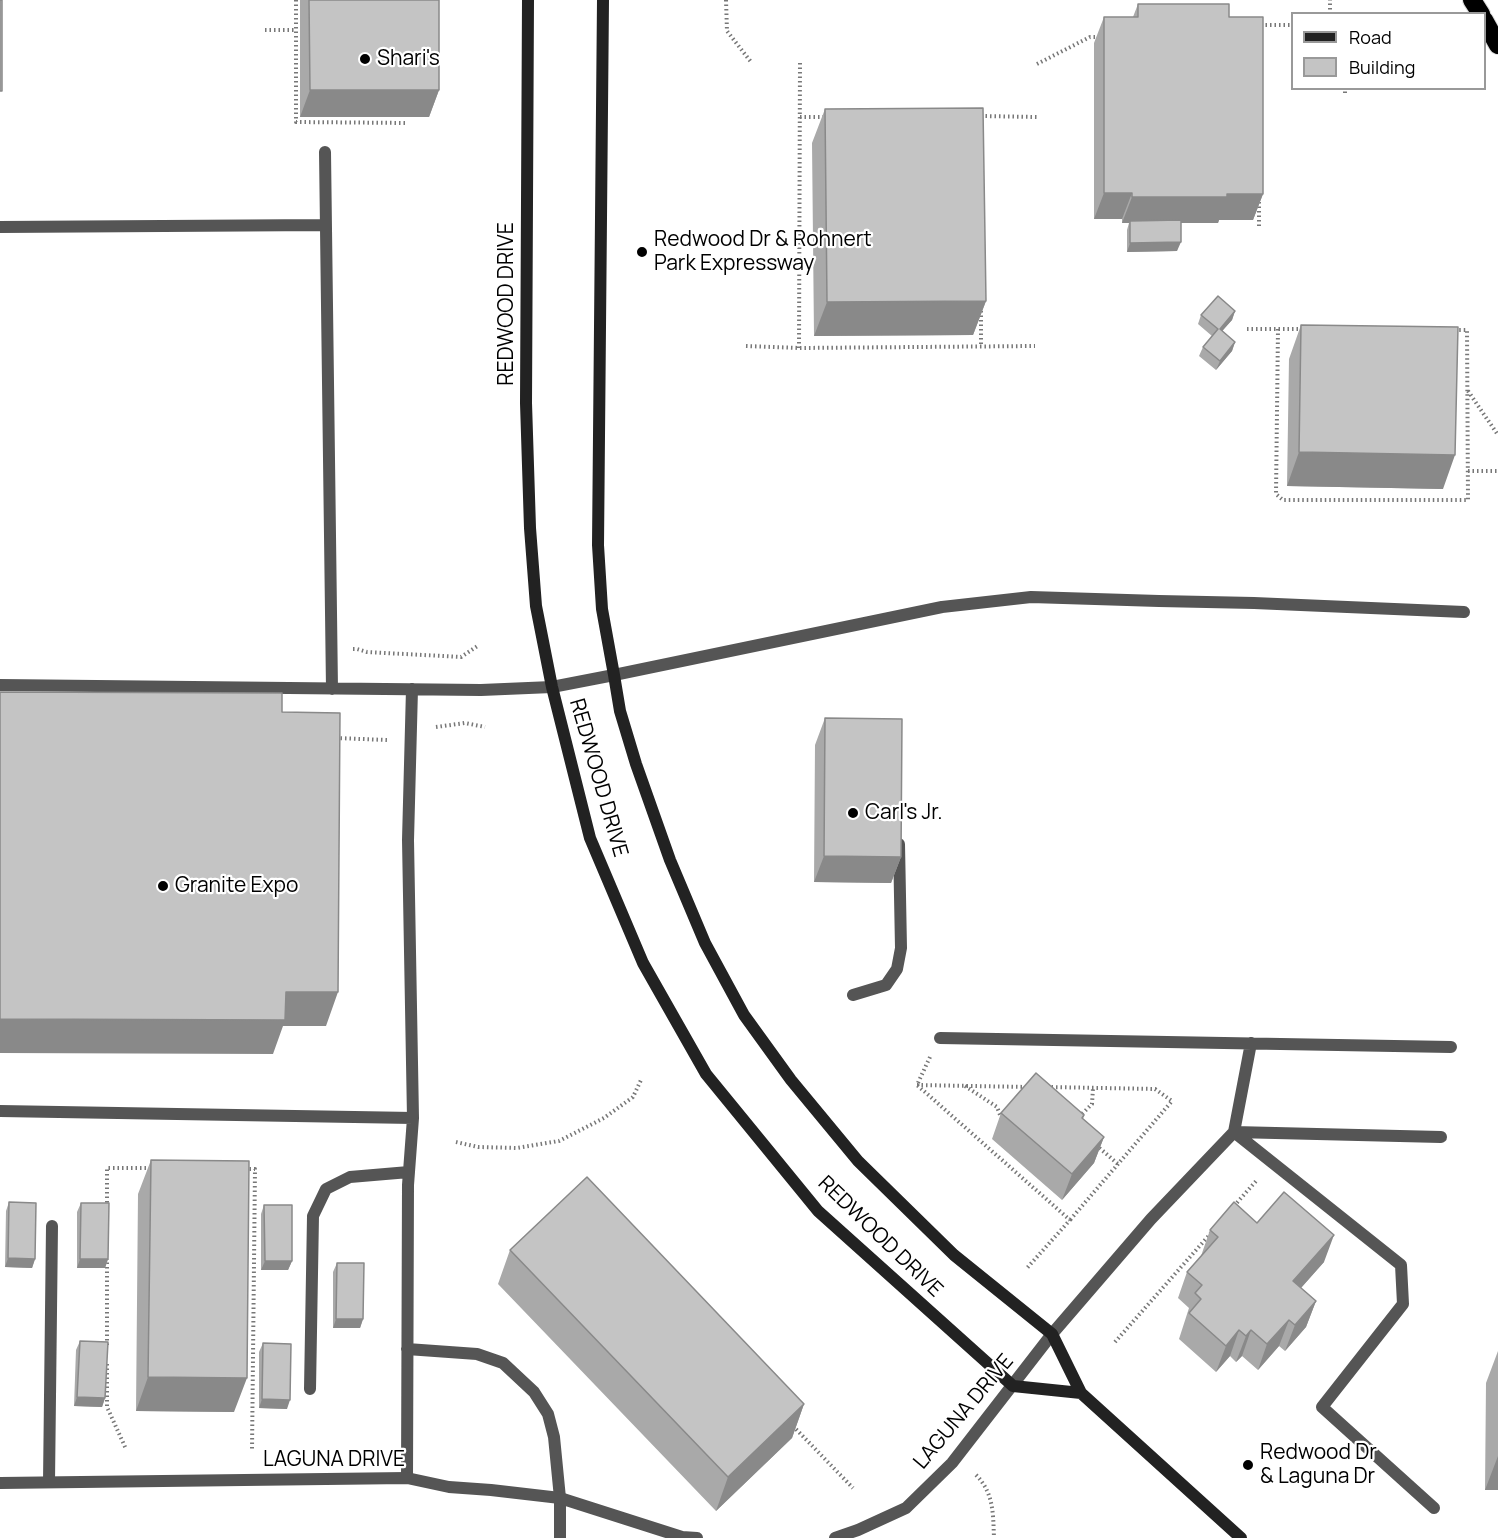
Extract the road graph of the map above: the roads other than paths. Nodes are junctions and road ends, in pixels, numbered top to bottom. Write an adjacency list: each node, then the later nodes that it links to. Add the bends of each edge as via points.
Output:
1 (528, 0): 11 (main road, REDWOOD DRIVE, via 526,414 536,606)
2 (603, 0): 9 (main road, REDWOOD DRIVE, via 598,545 602,609)
3 (1486, 22): 4 (highway)
4 (1498, 45)
5 (326, 152): 6 (street)
6 (326, 225): 7 (street); 12 (street)
7 (0, 228)
8 (1464, 612): 9 (street, via 1031,597 942,607)
9 (614, 675): 11 (street); 25 (main road, REDWOOD DRIVE, via 636,764 670,860 705,943 744,1015 858,1161 954,1254)
10 (0, 685): 12 (street)
11 (552, 687): 13 (street); 27 (main road, REDWOOD DRIVE, via 590,838 642,963 706,1074 818,1211)
12 (332, 688): 13 (street)
13 (412, 689): 20 (street, via 408,840)
14 (899, 831): 15 (street, via 901,948 897,969 886,985)
15 (854, 995)
16 (940, 1038): 17 (street)
17 (1251, 1043): 18 (street); 21 (street)
18 (1451, 1047)
19 (0, 1111): 20 (street)
20 (413, 1118): 23 (street)
21 (1234, 1132): 22 (street); 25 (street, LAGUNA DRIVE, via 1151,1219); 34 (street, via 1401,1265 1403,1304 1322,1407)
22 (1442, 1137)
23 (409, 1172): 26 (street); 28 (street, via 350,1177 326,1189 313,1216)
24 (52, 1226): 32 (street)
25 (1052, 1334): 27 (street, LAGUNA DRIVE); 29 (main road, REDWOOD DRIVE)
26 (407, 1349): 30 (street); 33 (street, via 477,1354 503,1363 534,1392 548,1414 554,1437)
27 (1013, 1386): 29 (main road); 37 (street, LAGUNA DRIVE, via 952,1463 906,1508)
28 (310, 1389)
29 (1081, 1393): 38 (main road, REDWOOD DRIVE)
30 (406, 1478): 32 (street, LAGUNA DRIVE); 33 (street, LAGUNA DRIVE, via 449,1487)
31 (0, 1482): 32 (street, LAGUNA DRIVE)
32 (49, 1482)
33 (560, 1498): 35 (street); 36 (street, LAGUNA DRIVE, via 682,1537)
34 (1434, 1508)
35 (560, 1538)
36 (697, 1538)
37 (835, 1538)
38 (1241, 1538)

